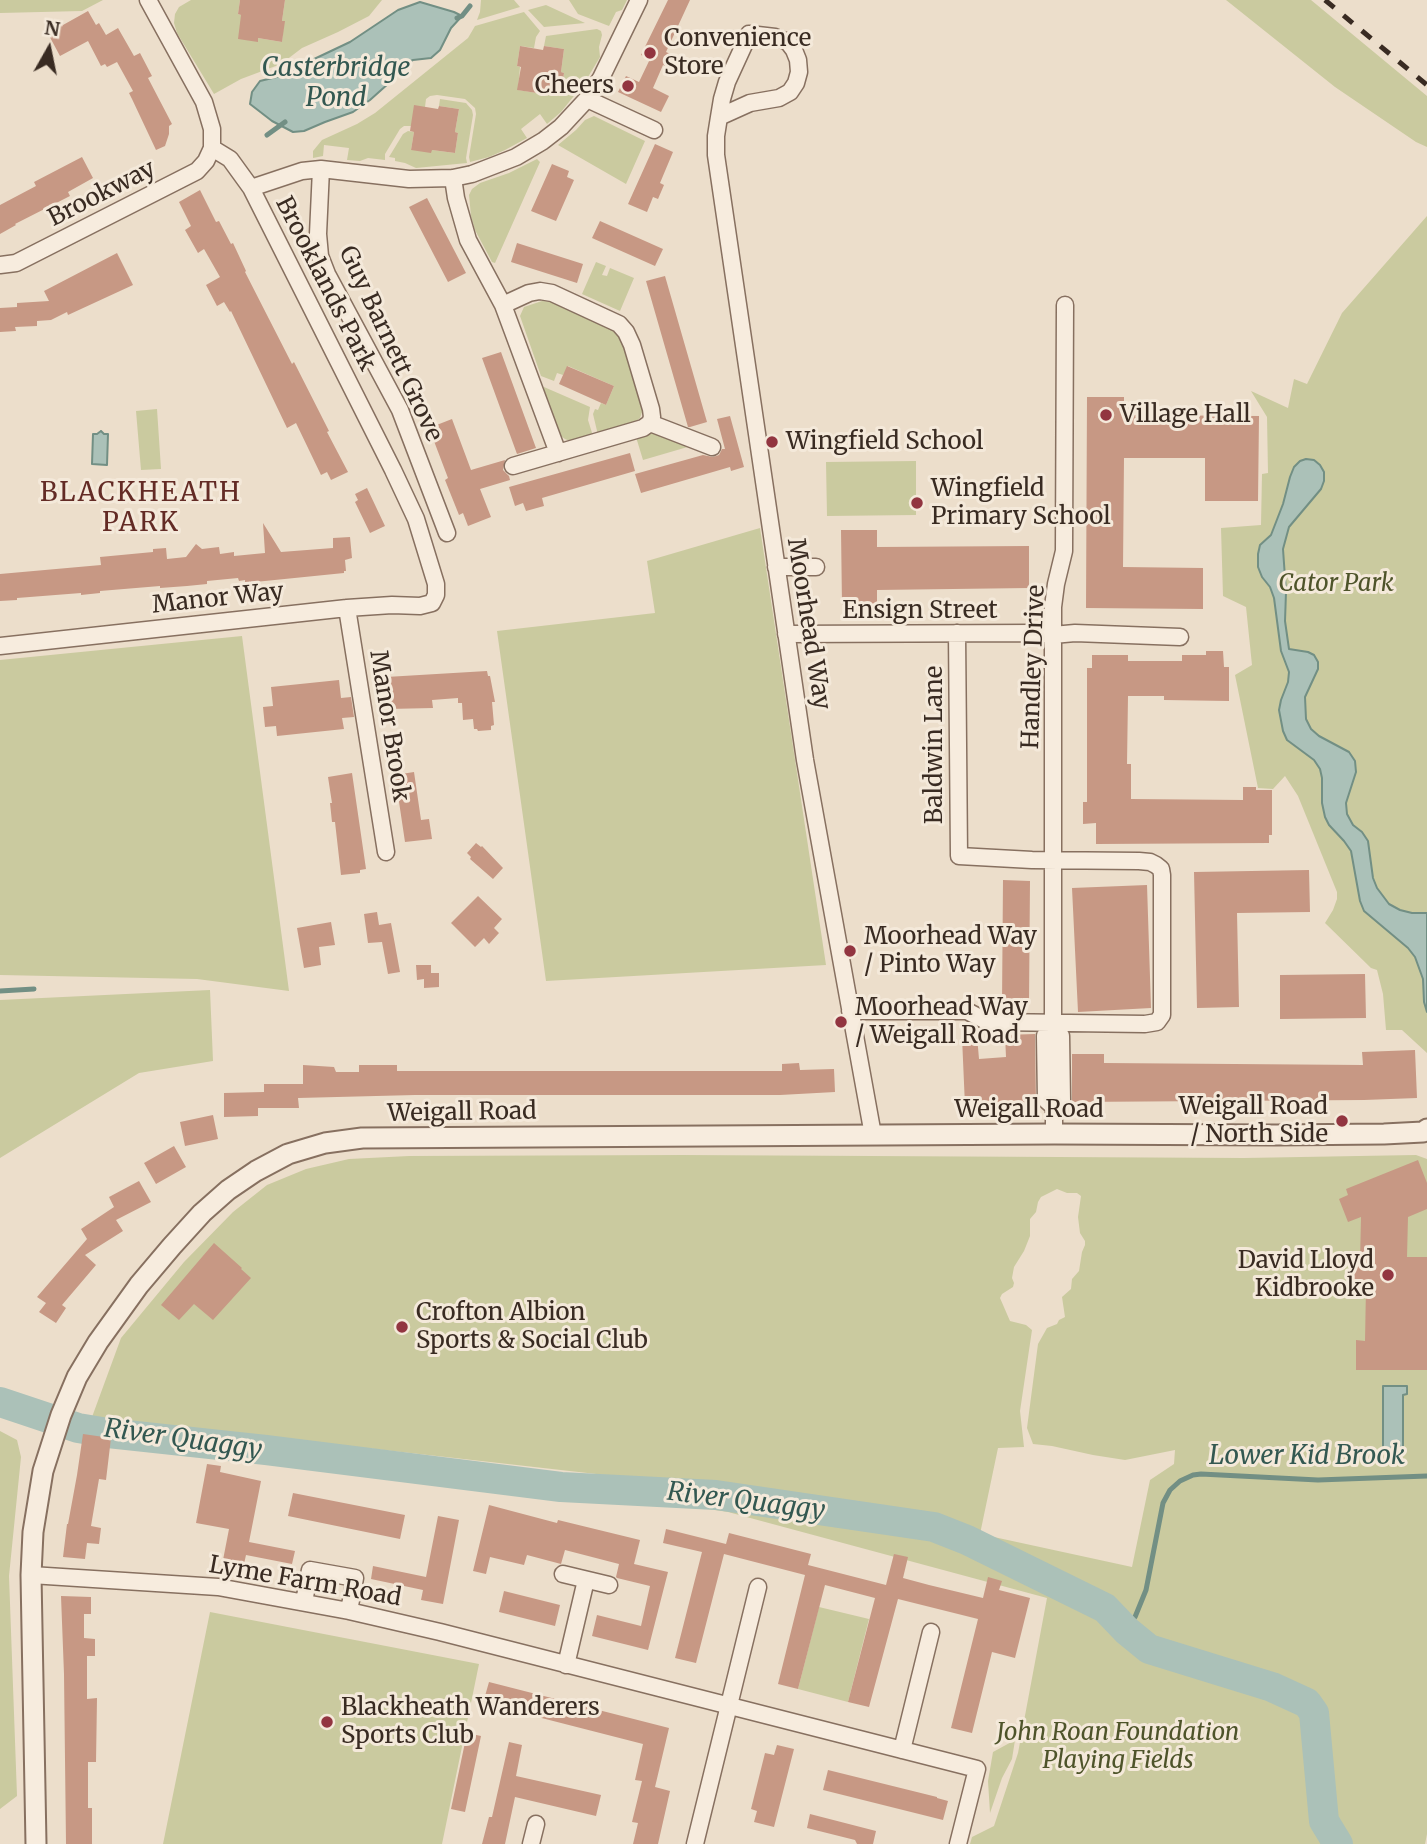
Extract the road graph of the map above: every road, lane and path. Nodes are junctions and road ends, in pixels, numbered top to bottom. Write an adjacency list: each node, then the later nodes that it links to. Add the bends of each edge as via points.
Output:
1 (168, 0): 3 (street)
2 (639, 0): 4 (street)
3 (150, 4): 7 (street, via 204,102)
4 (587, 99): 6 (street); 9 (street, via 535,146 496,166)
5 (719, 117): 5 (street, Moorhead Way, via 727,82 749,34 788,43 799,60 790,92); 19 (street, Moorhead Way, via 718,175)
6 (654, 130)
7 (212, 148): 10 (street, Brooklands Park, via 230,159); 11 (street, Brookway, via 197,172 16,263)
8 (321, 169): 9 (street, via 409,179); 10 (street); 18 (street, Guy Barnett Grove, via 320,256 400,410)
9 (453, 178): 12 (street, via 467,240)
10 (251, 188): 21 (street, Brooklands Park, via 416,519)
11 (0, 265)
12 (503, 305): 14 (street, via 540,291 619,324 632,345 651,408); 16 (street)
13 (1065, 305): 25 (street, Handley Drive, via 1064,551 1054,595)
14 (650, 423): 15 (street); 16 (street)
15 (712, 447)
16 (558, 453): 17 (street)
17 (513, 467)
18 (447, 533)
19 (776, 567): 20 (street); 24 (street, Moorhead Way)
20 (816, 567)
21 (436, 595): 22 (street, Manor Way, via 432,603 420,607)
22 (347, 608): 27 (street, Manor Way); 28 (street, Manor Brook)
23 (957, 633): 24 (street, Ensign Street); 25 (street, Ensign Street); 29 (street, Baldwin Lane, via 959,856)
24 (786, 634): 30 (street, Moorhead Way)
25 (1054, 635): 26 (street, Ensign Street); 29 (street, Handley Drive)
26 (1180, 637)
27 (0, 646)
28 (386, 852)
29 (1054, 860): 31 (street, Handley Drive); 31 (street, via 1150,862 1160,869 1163,1006 1157,1021 1145,1024)
30 (850, 1011): 31 (street, via 967,1011 986,1021); 34 (street, Moorhead Way)
31 (1053, 1026): 33 (street, Handley Drive, via 1061,1036 1062,1100 1054,1107)
32 (1426, 1132): 33 (street, Weigall Road)
33 (1054, 1134): 34 (street, Weigall Road)
34 (873, 1135): 36 (street, Weigall Road, via 362,1138 288,1154 228,1190 202,1213 139,1285 98,1342 77,1377 43,1471)
35 (563, 1574): 37 (street)
36 (31, 1575): 40 (street, Lyme Farm Road, via 218,1587); 47 (street, Weigall Road)
37 (586, 1580): 38 (street); 43 (street)
38 (608, 1585)
39 (758, 1587): 44 (street)
40 (304, 1602): 41 (street, Lyme Farm Road); 41 (street, via 310,1570 355,1578)
41 (349, 1611): 43 (street, Lyme Farm Road)
42 (931, 1632): 45 (street)
43 (566, 1665): 44 (street, Lyme Farm Road)
44 (728, 1706): 45 (street, Lyme Farm Road); 49 (street)
45 (902, 1750): 50 (street, Lyme Farm Road, via 977,1769)
46 (536, 1825): 48 (street)
47 (36, 1844)
48 (531, 1844)
49 (695, 1844)
50 (958, 1844)

